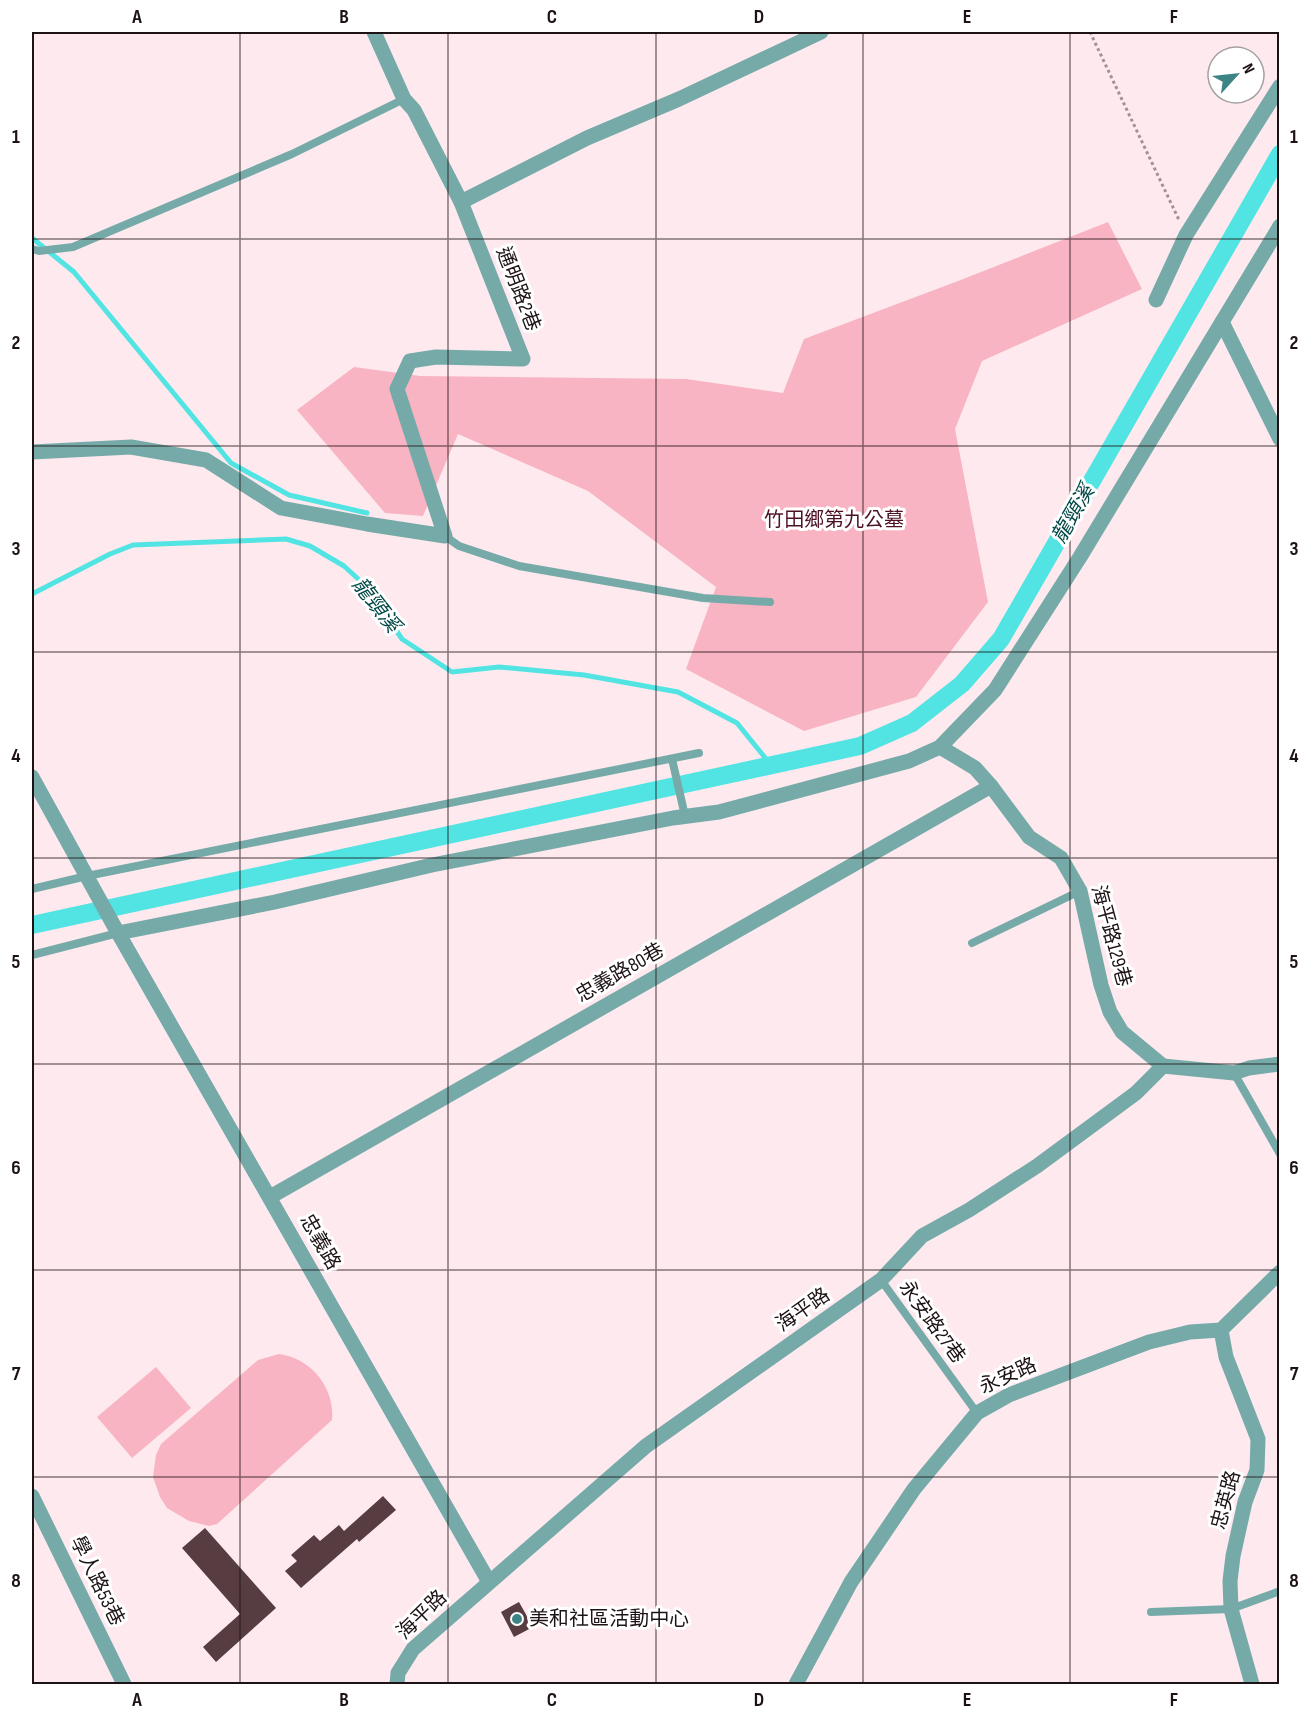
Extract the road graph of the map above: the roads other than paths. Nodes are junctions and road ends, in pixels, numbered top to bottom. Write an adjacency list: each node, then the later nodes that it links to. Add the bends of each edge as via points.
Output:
1 (374, 32): 4 (street, 通明路2巷)
2 (821, 32): 5 (street, via 587,138)
3 (1280, 86): 8 (street, via 1186,235)
4 (404, 99): 5 (street, 通明路2巷, via 414,110); 7 (lane, via 292,154 72,247)
5 (461, 202): 12 (street, 通明路2巷, via 523,359 436,357 410,361 397,389)
6 (1280, 226): 9 (street)
7 (35, 250)
8 (1156, 300)
9 (1222, 322): 10 (street); 14 (street, via 996,690)
10 (1280, 439)
11 (32, 452): 12 (street, via 131,447 206,460 281,508)
12 (445, 536): 13 (lane, via 459,546 519,566 703,598)
13 (770, 602)
14 (940, 747): 18 (street, 海平路129巷, via 975,768); 19 (street, via 909,761 719,812)
15 (699, 753): 16 (lane)
16 (672, 759): 19 (lane); 20 (lane)
17 (32, 777): 20 (street, 忠義路)
18 (991, 786): 22 (street, 海平路129巷, via 1029,837 1061,858); 30 (street, 忠義路80巷)
19 (685, 816): 23 (street, via 432,865 275,902)
20 (89, 880): 21 (lane); 23 (street, 忠義路)
21 (32, 889)
22 (1080, 891): 24 (lane); 27 (street, 海平路129巷, via 1110,1012 1122,1032)
23 (115, 928): 25 (lane); 30 (street, 忠義路)
24 (972, 943)
25 (32, 955)
26 (1280, 1064): 28 (street)
27 (1163, 1066): 28 (street); 32 (street, 海平路, via 1136,1093 1037,1166 922,1236)
28 (1234, 1073): 29 (lane)
29 (1280, 1154)
30 (270, 1197): 36 (street, 忠義路)
31 (1280, 1272): 33 (street)
32 (881, 1280): 34 (lane, 永安路27巷); 36 (street, 海平路, via 646,1446)
33 (1221, 1330): 34 (street, 永安路, via 1190,1332 1149,1342 1009,1395); 38 (street, 忠英路, via 1226,1357 1258,1439 1257,1470 1233,1556)
34 (977, 1413): 42 (street, 永安路, via 914,1489 851,1582)
35 (32, 1497): 40 (street, 學人路53巷)
36 (489, 1582): 41 (street, 海平路, via 413,1649 398,1673)
37 (1280, 1591): 38 (lane)
38 (1232, 1609): 39 (lane); 43 (street, 忠英路)
39 (1151, 1612)
40 (124, 1684)
41 (397, 1684)
42 (796, 1684)
43 (1252, 1684)

